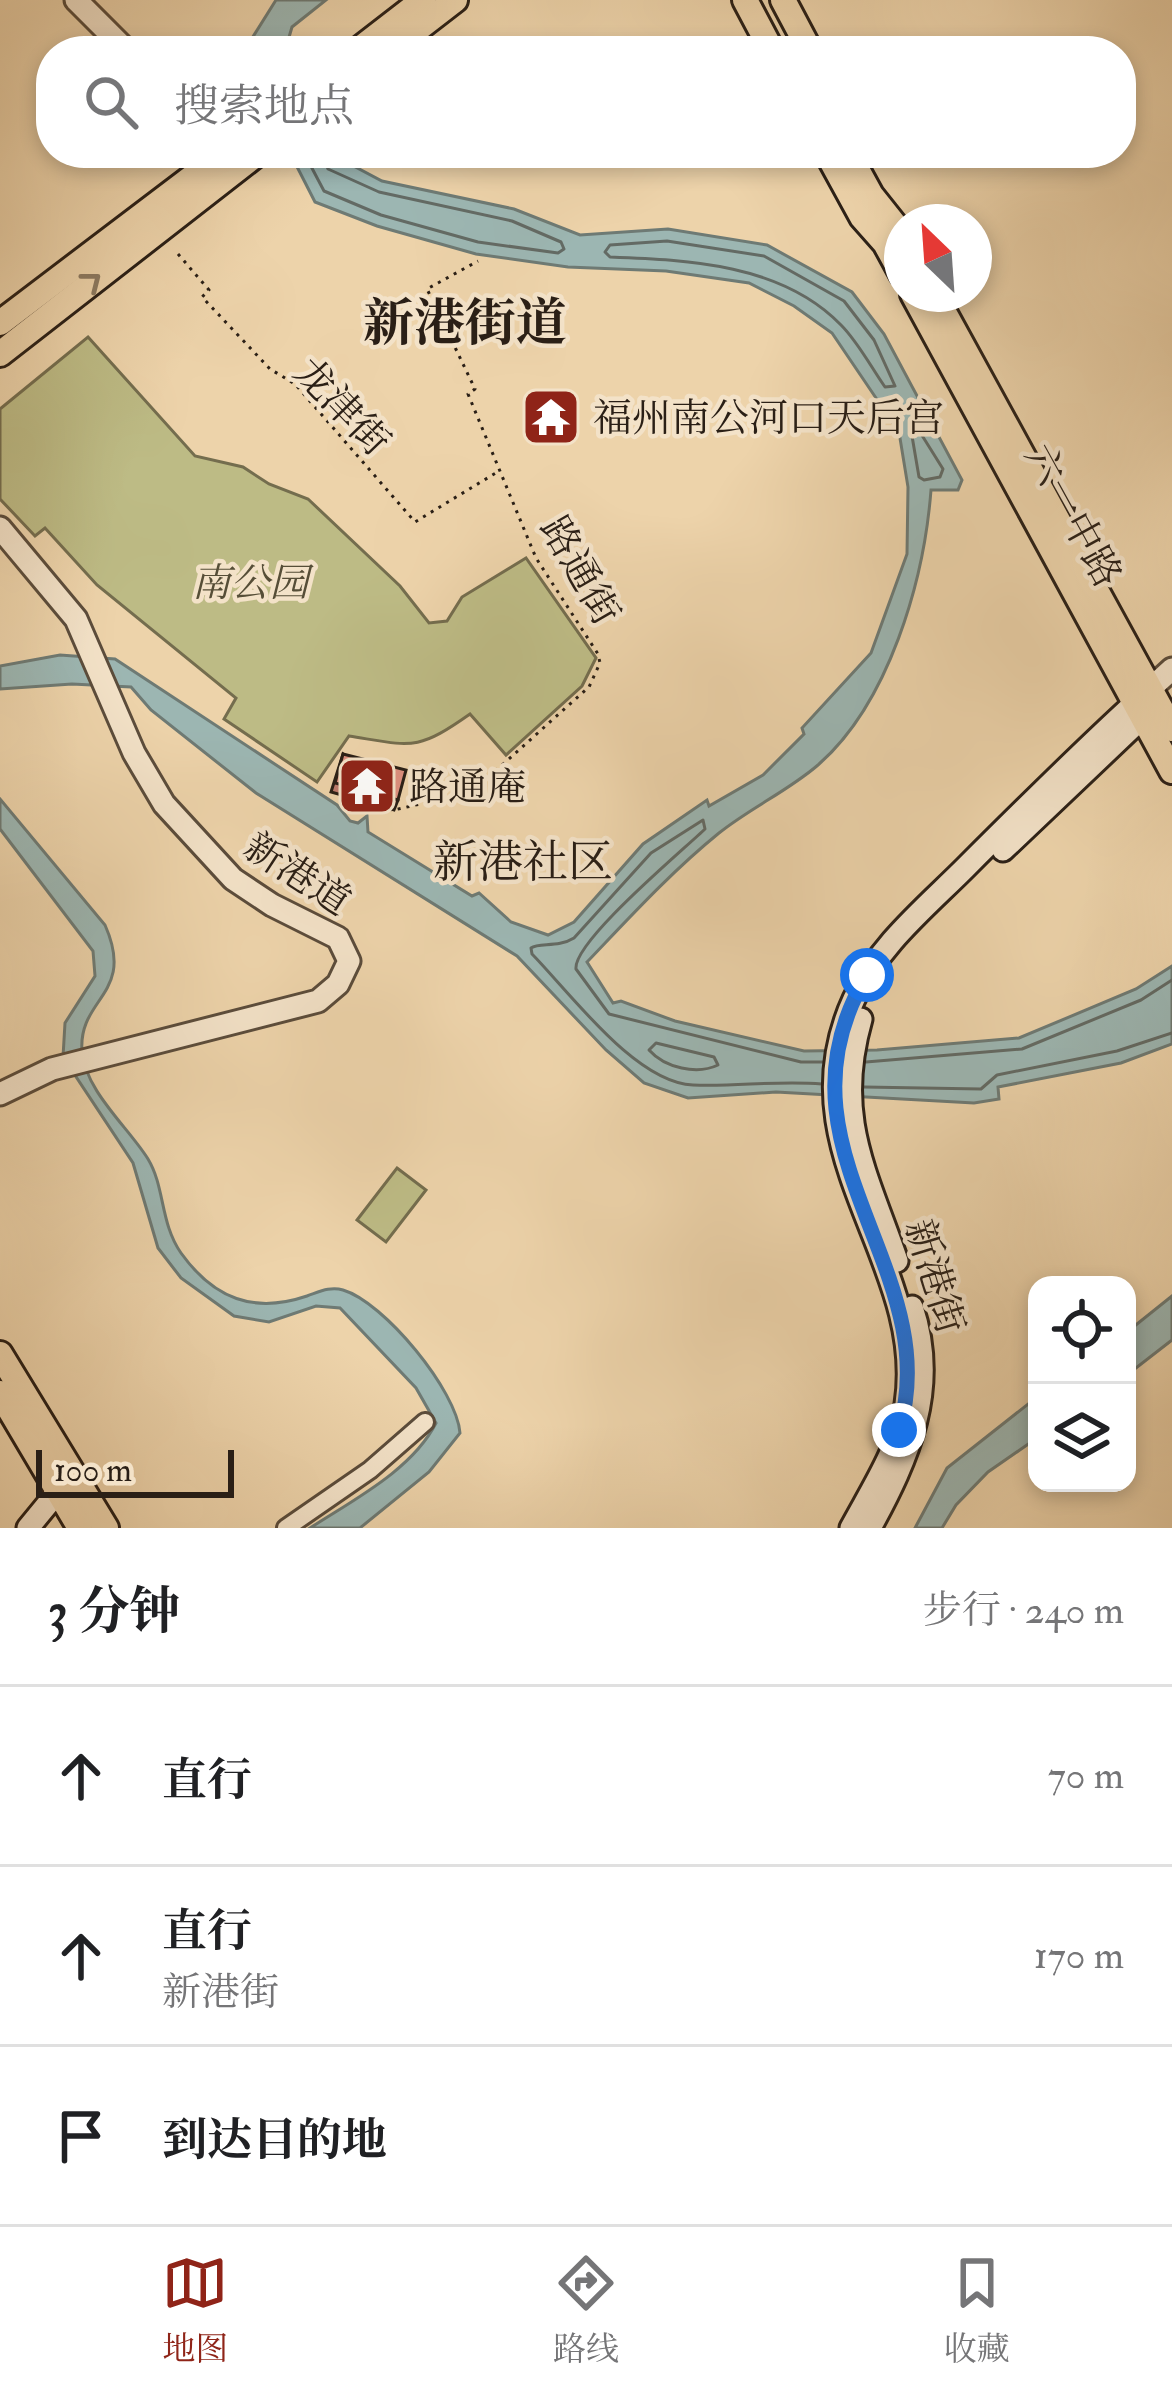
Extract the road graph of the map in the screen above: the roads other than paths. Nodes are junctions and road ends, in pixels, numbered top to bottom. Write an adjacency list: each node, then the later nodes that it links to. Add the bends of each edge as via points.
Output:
1 (76, 0): 7 (main road)
2 (423, 0): 8 (main road)
3 (455, 0): 9 (main road)
4 (745, 0): 10 (main road)
5 (766, 0): 11 (main road)
6 (783, 0): 12 (main road)
7 (112, 36)
8 (376, 36)
9 (408, 36)
10 (764, 36)
11 (786, 36)
12 (802, 36)
13 (204, 168): 23 (main road)
14 (239, 168): 24 (main road, one-way to 14)
15 (835, 168): 20 (main road, via 862,217)
16 (856, 168): 19 (main road)
17 (874, 168): 18 (main road)
18 (889, 204)
19 (884, 217)
20 (884, 230)
21 (924, 312): 27 (main road, 六一中路)
22 (944, 312): 27 (main road, 六一中路)
23 (0, 323)
24 (0, 354)
25 (0, 528): 30 (main road, 新港道, via 60,596 142,769 190,836 254,894 338,938 349,962 318,1000 52,1069)
26 (1172, 669): 27 (main road)
27 (1151, 701): 28 (main road, 六一中路); 29 (main road, 六一中路); 31 (main road, via 896,937 862,984)
28 (1172, 729)
29 (1172, 771)
30 (0, 1094)
31 (842, 1108): 41 (main road, 新港街, via 844,1159 901,1318 908,1363 899,1430); 42 (main road, 新港街, via 918,1327 924,1372 911,1444)
32 (0, 1354): 35 (main road)
33 (0, 1393): 35 (main road)
34 (424, 1422): 40 (street)
35 (68, 1486): 36 (main road); 37 (main road); 38 (main road); 39 (main road)
36 (28, 1528)
37 (42, 1528)
38 (80, 1528)
39 (106, 1528)
40 (286, 1528)
41 (851, 1528)
42 (870, 1528)

